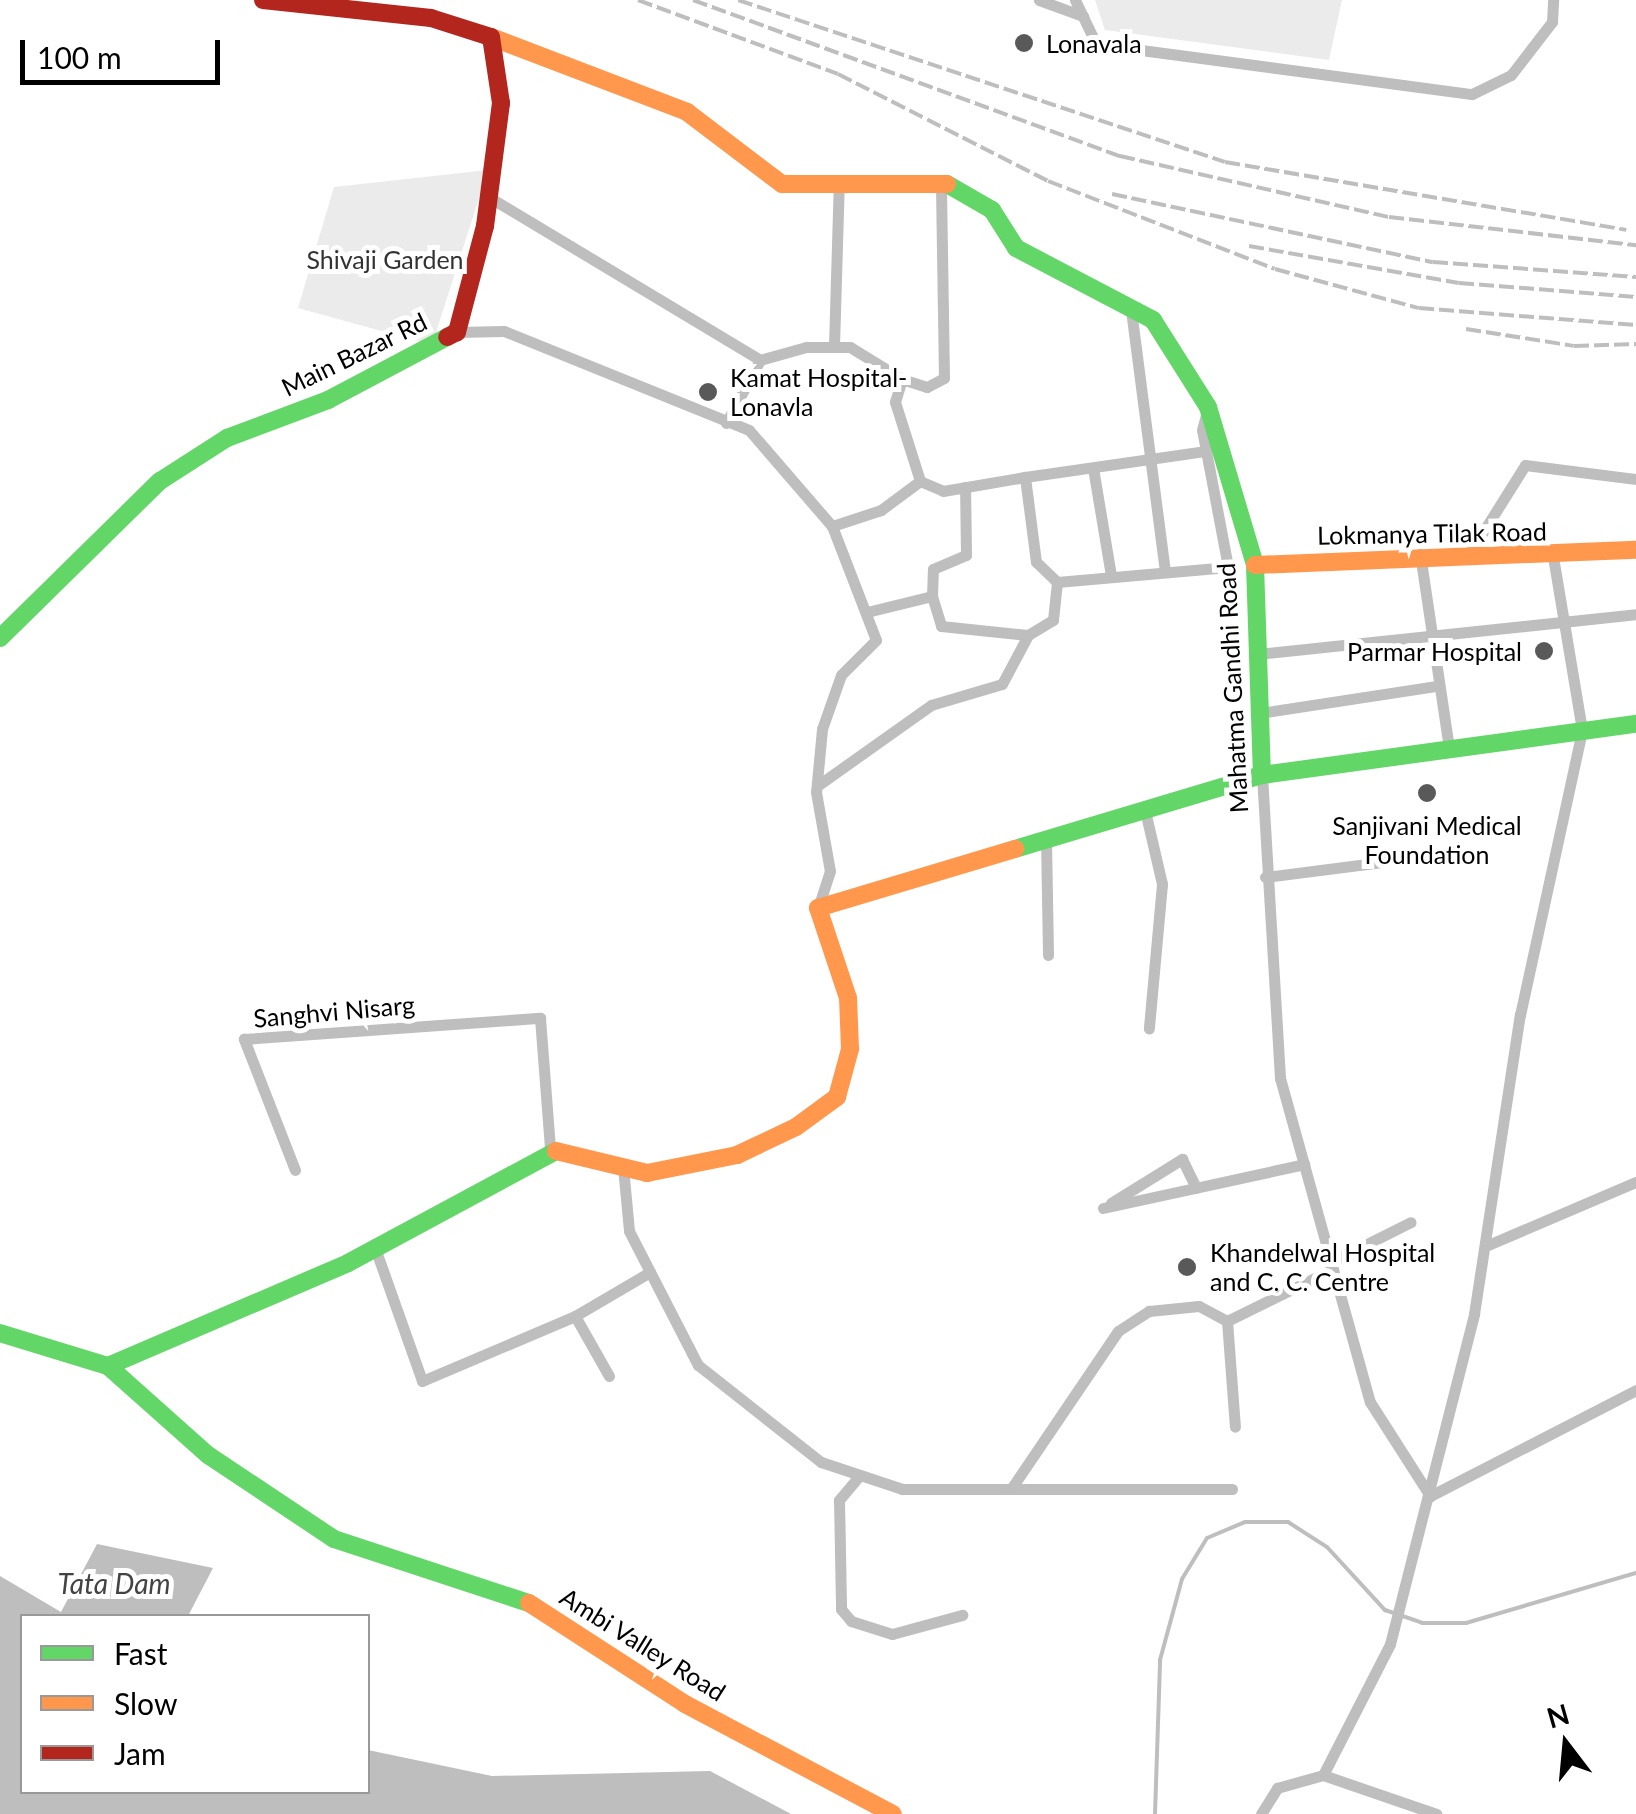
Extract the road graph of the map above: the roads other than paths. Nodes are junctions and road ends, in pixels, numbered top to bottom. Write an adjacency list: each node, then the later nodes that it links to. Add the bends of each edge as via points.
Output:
1 (263, 0): 6 (main road, via 431,18)
2 (1039, 0): 5 (street)
3 (1076, 0): 5 (street)
4 (1553, 0): 5 (street, via 1552,22 1511,75 1472,94 1096,44)
5 (1083, 16)
6 (491, 37): 7 (main road, Mahatma Gandhi Road, via 687,112 782,184); 9 (main road, Main Bazar Rd, via 500,103)
7 (838, 182): 8 (main road, Mahatma Gandhi Road); 12 (street)
8 (942, 183): 10 (main road, Mahatma Gandhi Road, via 992,210 1016,248); 14 (street, via 944,378 927,387)
9 (489, 197): 11 (main road, Main Bazar Rd); 13 (street)
10 (1131, 310): 15 (main road, Mahatma Gandhi Road, via 1153,320); 18 (street)
11 (457, 332): 16 (street, via 504,331); 40 (main road, Main Bazar Rd, via 328,400 227,438 160,481)
12 (834, 346): 13 (street); 14 (street)
13 (760, 360): 16 (street)
14 (902, 379): 22 (street, via 895,402)
15 (1208, 406): 17 (street); 29 (main road, Mahatma Gandhi Road)
16 (726, 422): 24 (street, via 775,456)
17 (1206, 451): 18 (street); 30 (street)
18 (1149, 461): 19 (street); 31 (street)
19 (1093, 468): 20 (street); 32 (street)
20 (1025, 477): 23 (street); 33 (street, via 1036,562)
21 (1636, 479): 27 (street, via 1525,466)
22 (920, 482): 23 (street); 24 (street, via 881,510)
23 (965, 487): 34 (street, via 966,555 933,569)
24 (832, 526): 35 (street)
25 (1636, 550): 28 (main road, Lokmanya Tilak Road)
26 (1420, 554): 27 (main road, Lokmanya Tilak Road); 29 (main road, Lokmanya Tilak Road); 39 (street)
27 (1468, 556): 28 (main road, Lokmanya Tilak Road)
28 (1554, 556): 37 (street)
29 (1255, 565): 30 (street, Lokmanya Tilak Road); 41 (main road, Mahatma Gandhi Road)
30 (1228, 566): 31 (street, Lokmanya Tilak Road)
31 (1166, 571): 32 (street, Lokmanya Tilak Road)
32 (1111, 576): 33 (street, Lokmanya Tilak Road)
33 (1057, 582): 38 (street, via 1053,620)
34 (932, 596): 35 (street); 38 (street, via 941,626)
35 (867, 612): 48 (street, via 876,640 840,674)
36 (1636, 614): 37 (street)
37 (1564, 621): 39 (street); 45 (street)
38 (1028, 635): 48 (street, via 1002,684 930,705)
39 (1428, 636): 41 (street); 42 (street)
40 (0, 638)
41 (1258, 654): 43 (main road, Mahatma Gandhi Road)
42 (1438, 686): 43 (street); 46 (street)
43 (1260, 712): 47 (main road, Mahatma Gandhi Road)
44 (1636, 724): 45 (main road)
45 (1582, 730): 46 (main road); 63 (street, via 1520,1016)
46 (1449, 749): 47 (main road)
47 (1262, 775): 49 (main road); 52 (street, Mahatma Gandhi Road)
48 (817, 786): 53 (street, via 830,871)
49 (1146, 815): 50 (main road); 55 (street, via 1162,884)
50 (1046, 839): 53 (main road); 54 (street)
51 (1406, 860): 52 (street)
52 (1265, 877): 57 (street, Mahatma Gandhi Road, via 1280,1078)
53 (818, 908): 58 (main road, via 848,998 850,1048 837,1097 737,1154 647,1174)
54 (1048, 956)
55 (1149, 1028)
56 (550, 1149): 58 (main road); 59 (street, Sanghvi Nisarg, via 537,1045 540,1018 244,1040); 64 (main road)
57 (1304, 1164): 61 (street); 65 (street, Mahatma Gandhi Road)
58 (623, 1168): 66 (street, via 628,1230)
59 (295, 1170)
60 (1636, 1182): 63 (street)
61 (1196, 1188): 61 (street, via 1140,1200 1103,1208 1182,1158)
62 (1412, 1222): 65 (street)
63 (1488, 1245): 77 (street)
64 (374, 1248): 67 (street, via 422,1381); 70 (main road)
65 (1332, 1265): 68 (street); 77 (street, Mahatma Gandhi Road, via 1370,1402)
66 (650, 1272): 67 (street); 74 (street, via 698,1365 786,1440)
67 (575, 1316): 71 (street)
68 (1227, 1321): 73 (street); 75 (street, via 1198,1306 1166,1309 1118,1331)
69 (0, 1333): 70 (main road, Ambi Valley Road)
70 (108, 1366): 80 (main road, Ambi Valley Road, via 208,1455 334,1539 506,1591 577,1627 685,1704)
71 (609, 1376)
72 (1636, 1390): 77 (street)
73 (1235, 1426)
74 (860, 1475): 75 (street, via 902,1489); 78 (street, via 839,1500 841,1609 851,1622 892,1634)
75 (1011, 1489): 76 (street)
76 (1232, 1489)
77 (1430, 1496): 79 (street, via 1390,1644)
78 (962, 1615)
79 (1323, 1775): 81 (street, via 1277,1788); 82 (street)
80 (893, 1814)
81 (1261, 1814)
82 (1436, 1814)

